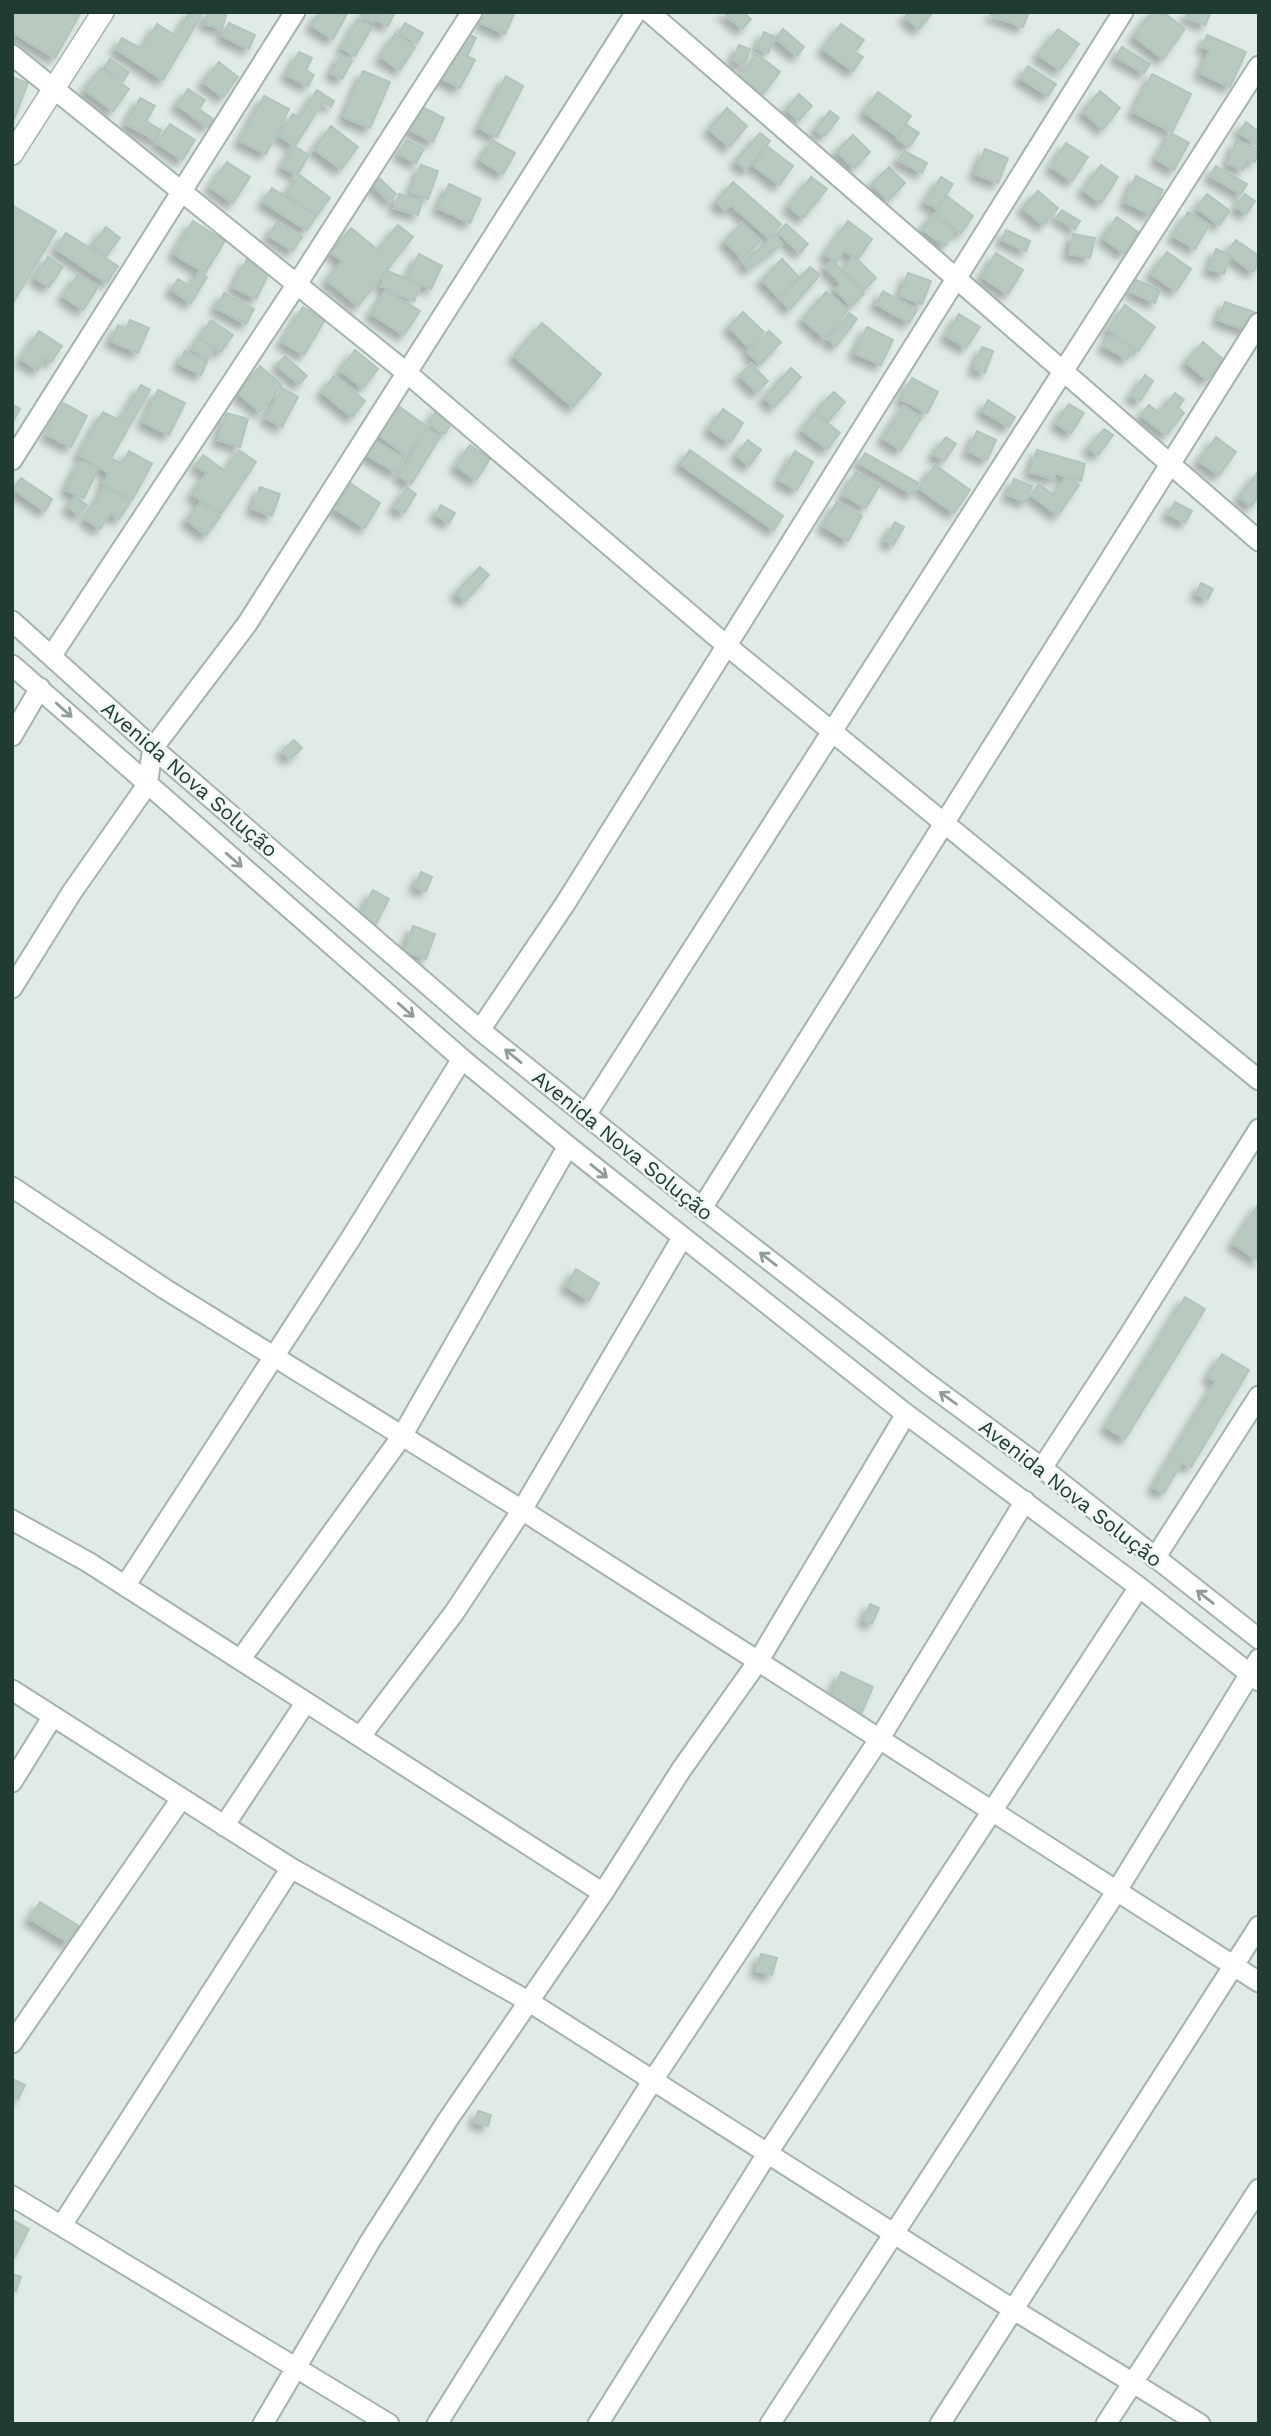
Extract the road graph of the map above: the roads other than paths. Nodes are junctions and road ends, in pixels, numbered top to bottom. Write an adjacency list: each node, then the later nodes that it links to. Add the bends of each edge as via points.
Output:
1 (103, 12): 9 (street)
2 (295, 12): 11 (street)
3 (472, 12): 13 (street)
4 (636, 12): 16 (street)
5 (649, 12): 12 (street)
6 (1123, 12): 12 (street)
7 (12, 55): 9 (street)
8 (1259, 66): 15 (street)
9 (54, 88): 10 (street); 11 (street)
10 (12, 154)
11 (181, 191): 13 (street); 17 (street)
12 (957, 278): 15 (street); 21 (street)
13 (297, 284): 16 (street); 22 (street)
14 (1259, 323): 18 (street)
15 (1063, 371): 18 (street); 25 (street)
16 (407, 373): 21 (street); 27 (street, via 247,624)
17 (12, 460)
18 (1170, 464): 19 (street); 29 (street)
19 (1259, 541)
20 (12, 621): 22 (street, Avenida Nova Solução)
21 (726, 645): 25 (street); 31 (street, via 565,904)
22 (52, 655): 27 (street, Avenida Nova Solução)
23 (12, 665): 24 (street, Avenida Nova Solução)
24 (40, 688): 26 (street); 28 (street, Avenida Nova Solução, one-way to 28)
25 (832, 732): 29 (street); 34 (street)
26 (12, 736)
27 (153, 748): 28 (street); 31 (street, Avenida Nova Solução)
28 (147, 785): 30 (street); 32 (street, Avenida Nova Solução, one-way to 32)
29 (944, 824): 33 (street); 38 (street)
30 (12, 988)
31 (480, 1030): 34 (street, Avenida Nova Solução, one-way to 31)
32 (462, 1059): 36 (street, Avenida Nova Solução); 40 (street)
33 (1259, 1080)
34 (586, 1115): 38 (street, Avenida Nova Solução)
35 (1259, 1129): 44 (street)
36 (568, 1146): 39 (street, Avenida Nova Solução, one-way to 39); 43 (street)
37 (12, 1187): 40 (street)
38 (702, 1208): 44 (street, Avenida Nova Solução, one-way to 38)
39 (682, 1238): 42 (street, Avenida Nova Solução); 46 (street)
40 (274, 1357): 43 (street); 49 (street)
41 (1259, 1396): 48 (street)
42 (906, 1414): 45 (street, Avenida Nova Solução); 53 (street)
43 (402, 1436): 46 (street); 52 (street)
44 (1042, 1468): 48 (street, Avenida Nova Solução)
45 (1025, 1501): 50 (street, Avenida Nova Solução); 59 (street)
46 (522, 1510): 53 (street); 58 (street, via 454,1613)
47 (12, 1520): 49 (street)
48 (1155, 1558): 51 (street, Avenida Nova Solução, one-way to 48)
49 (125, 1586): 52 (street)
50 (1139, 1587): 54 (street, Avenida Nova Solução); 62 (street)
51 (1259, 1639)
52 (240, 1660): 56 (street)
53 (759, 1660): 59 (street); 66 (street)
54 (1255, 1672): 65 (street)
55 (12, 1690): 57 (street)
56 (306, 1702): 58 (street); 63 (street)
57 (53, 1717): 60 (street); 61 (street)
58 (360, 1737): 66 (street)
59 (880, 1738): 62 (street); 72 (street)
60 (12, 1782)
61 (181, 1799): 63 (street); 71 (street)
62 (992, 1811): 65 (street); 73 (street)
63 (223, 1826): 64 (street)
64 (291, 1868): 70 (street); 76 (street)
65 (1116, 1892): 68 (street); 77 (street)
66 (603, 1893): 70 (street)
67 (1259, 1926): 68 (street)
68 (1235, 1966): 69 (street); 78 (street)
69 (1259, 1982)
70 (528, 2001): 72 (street); 79 (street, via 376,2232)
71 (12, 2043)
72 (653, 2080): 73 (street); 83 (street)
73 (767, 2154): 77 (street); 84 (street)
74 (1259, 2189): 80 (street)
75 (12, 2196): 76 (street)
76 (61, 2225): 79 (street)
77 (894, 2234): 78 (street); 85 (street)
78 (1014, 2310): 80 (street); 86 (street)
79 (297, 2368): 81 (street); 82 (street)
80 (1134, 2382): 87 (street); 88 (street)
81 (263, 2424)
82 (388, 2424)
83 (437, 2424)
84 (598, 2424)
85 (770, 2424)
86 (940, 2424)
87 (1106, 2424)
88 (1200, 2424)

